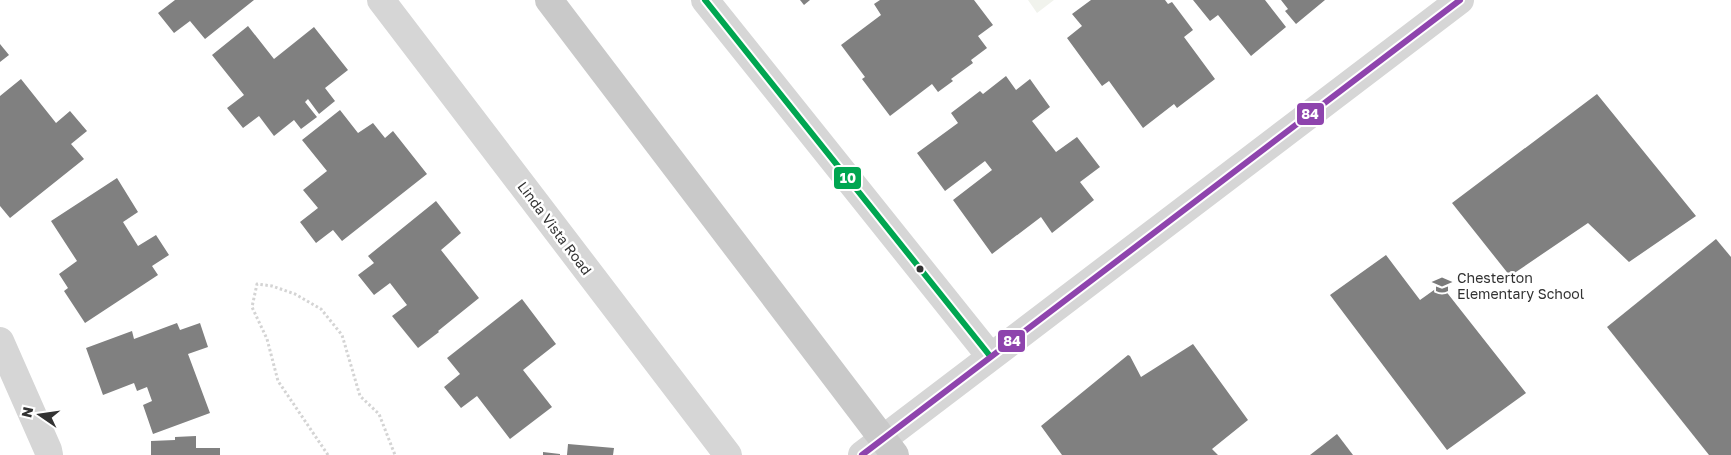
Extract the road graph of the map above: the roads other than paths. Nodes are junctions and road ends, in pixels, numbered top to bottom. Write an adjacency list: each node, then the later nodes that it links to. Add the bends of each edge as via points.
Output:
1 (381, 0): 9 (street, Linda Vista Road)
2 (549, 0): 7 (main road)
3 (704, 0): 6 (street)
4 (1460, 0): 6 (street)
5 (0, 341): 8 (street)
6 (990, 356): 7 (street)
7 (880, 450)
8 (49, 455)
9 (728, 455)

